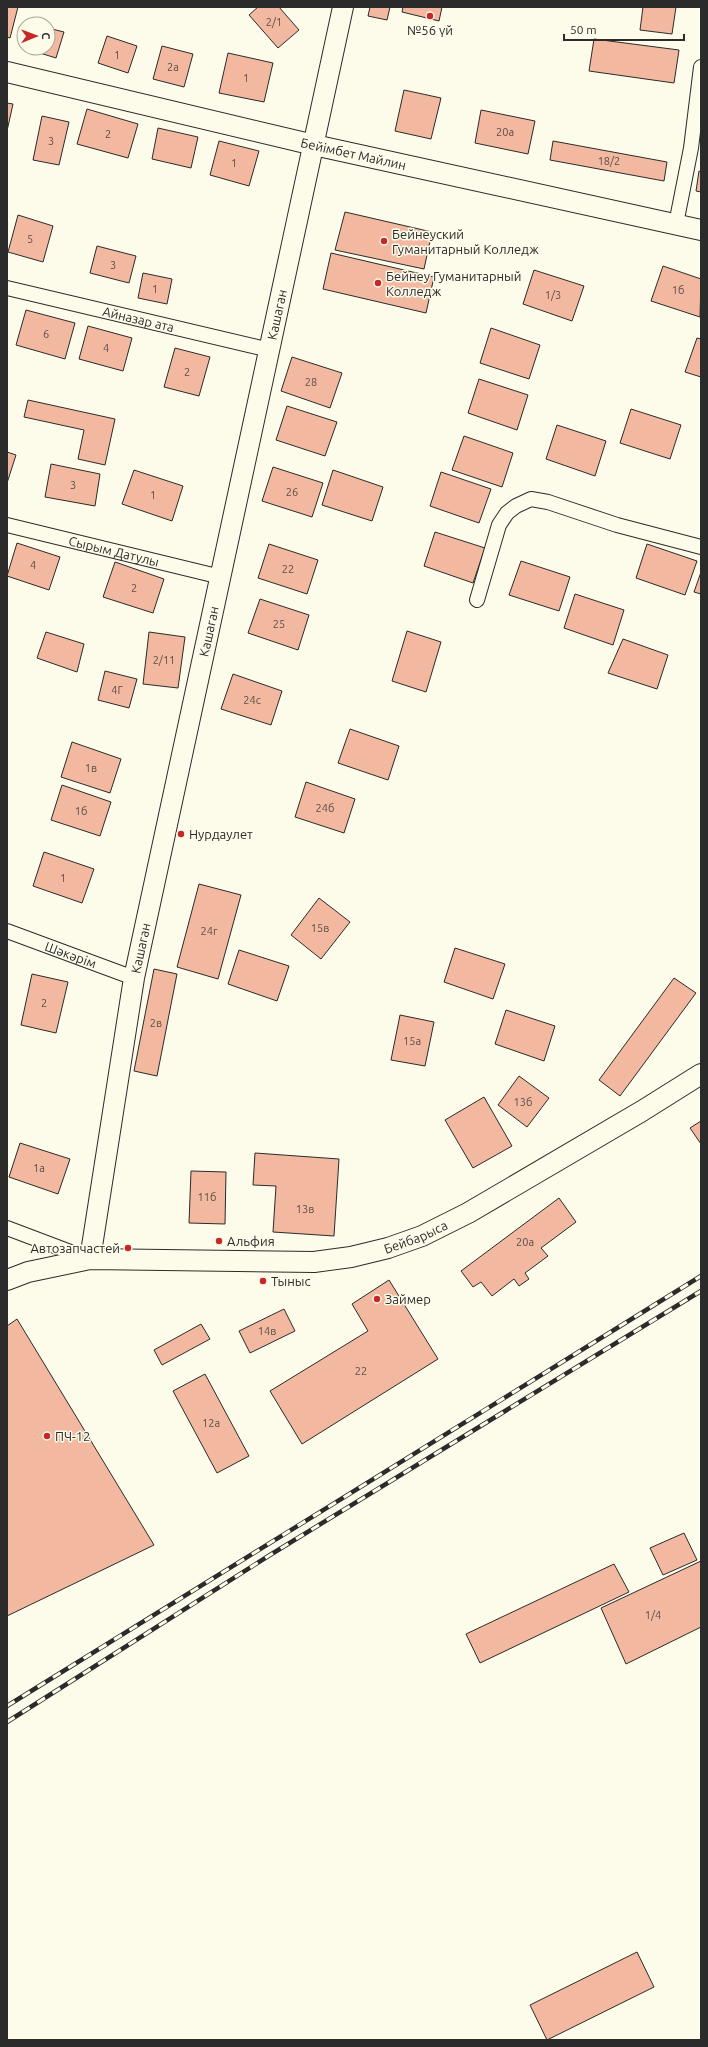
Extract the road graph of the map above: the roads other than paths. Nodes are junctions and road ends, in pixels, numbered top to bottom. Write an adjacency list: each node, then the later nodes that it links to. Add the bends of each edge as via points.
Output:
1 (343, 7): 4 (street, Кашаган)
2 (701, 67): 5 (street, via 691,148)
3 (7, 72): 4 (street, Бейімбет Майлин)
4 (314, 144): 5 (street, Бейімбет Майлин); 8 (street, Кашаган)
5 (676, 224): 6 (street, Бейімбет Майлин)
6 (701, 230)
7 (7, 288): 8 (street, Айназар ата)
8 (270, 350): 11 (street, Кашаган)
9 (7, 525): 11 (street, Сырым Датулы)
10 (701, 547): 12 (street, via 532,499 507,513 499,525)
11 (221, 577): 14 (street, Кашаган)
12 (477, 600)
13 (7, 931): 14 (street, Шәкәрім)
14 (134, 978): 17 (street, Кашаган)
15 (701, 1074): 17 (street, Бейбарыса, via 468,1213 422,1236 388,1248 314,1262)
16 (7, 1228): 17 (street)
17 (90, 1259): 18 (street, Бейбарыса, via 28,1272)
18 (7, 1280)

